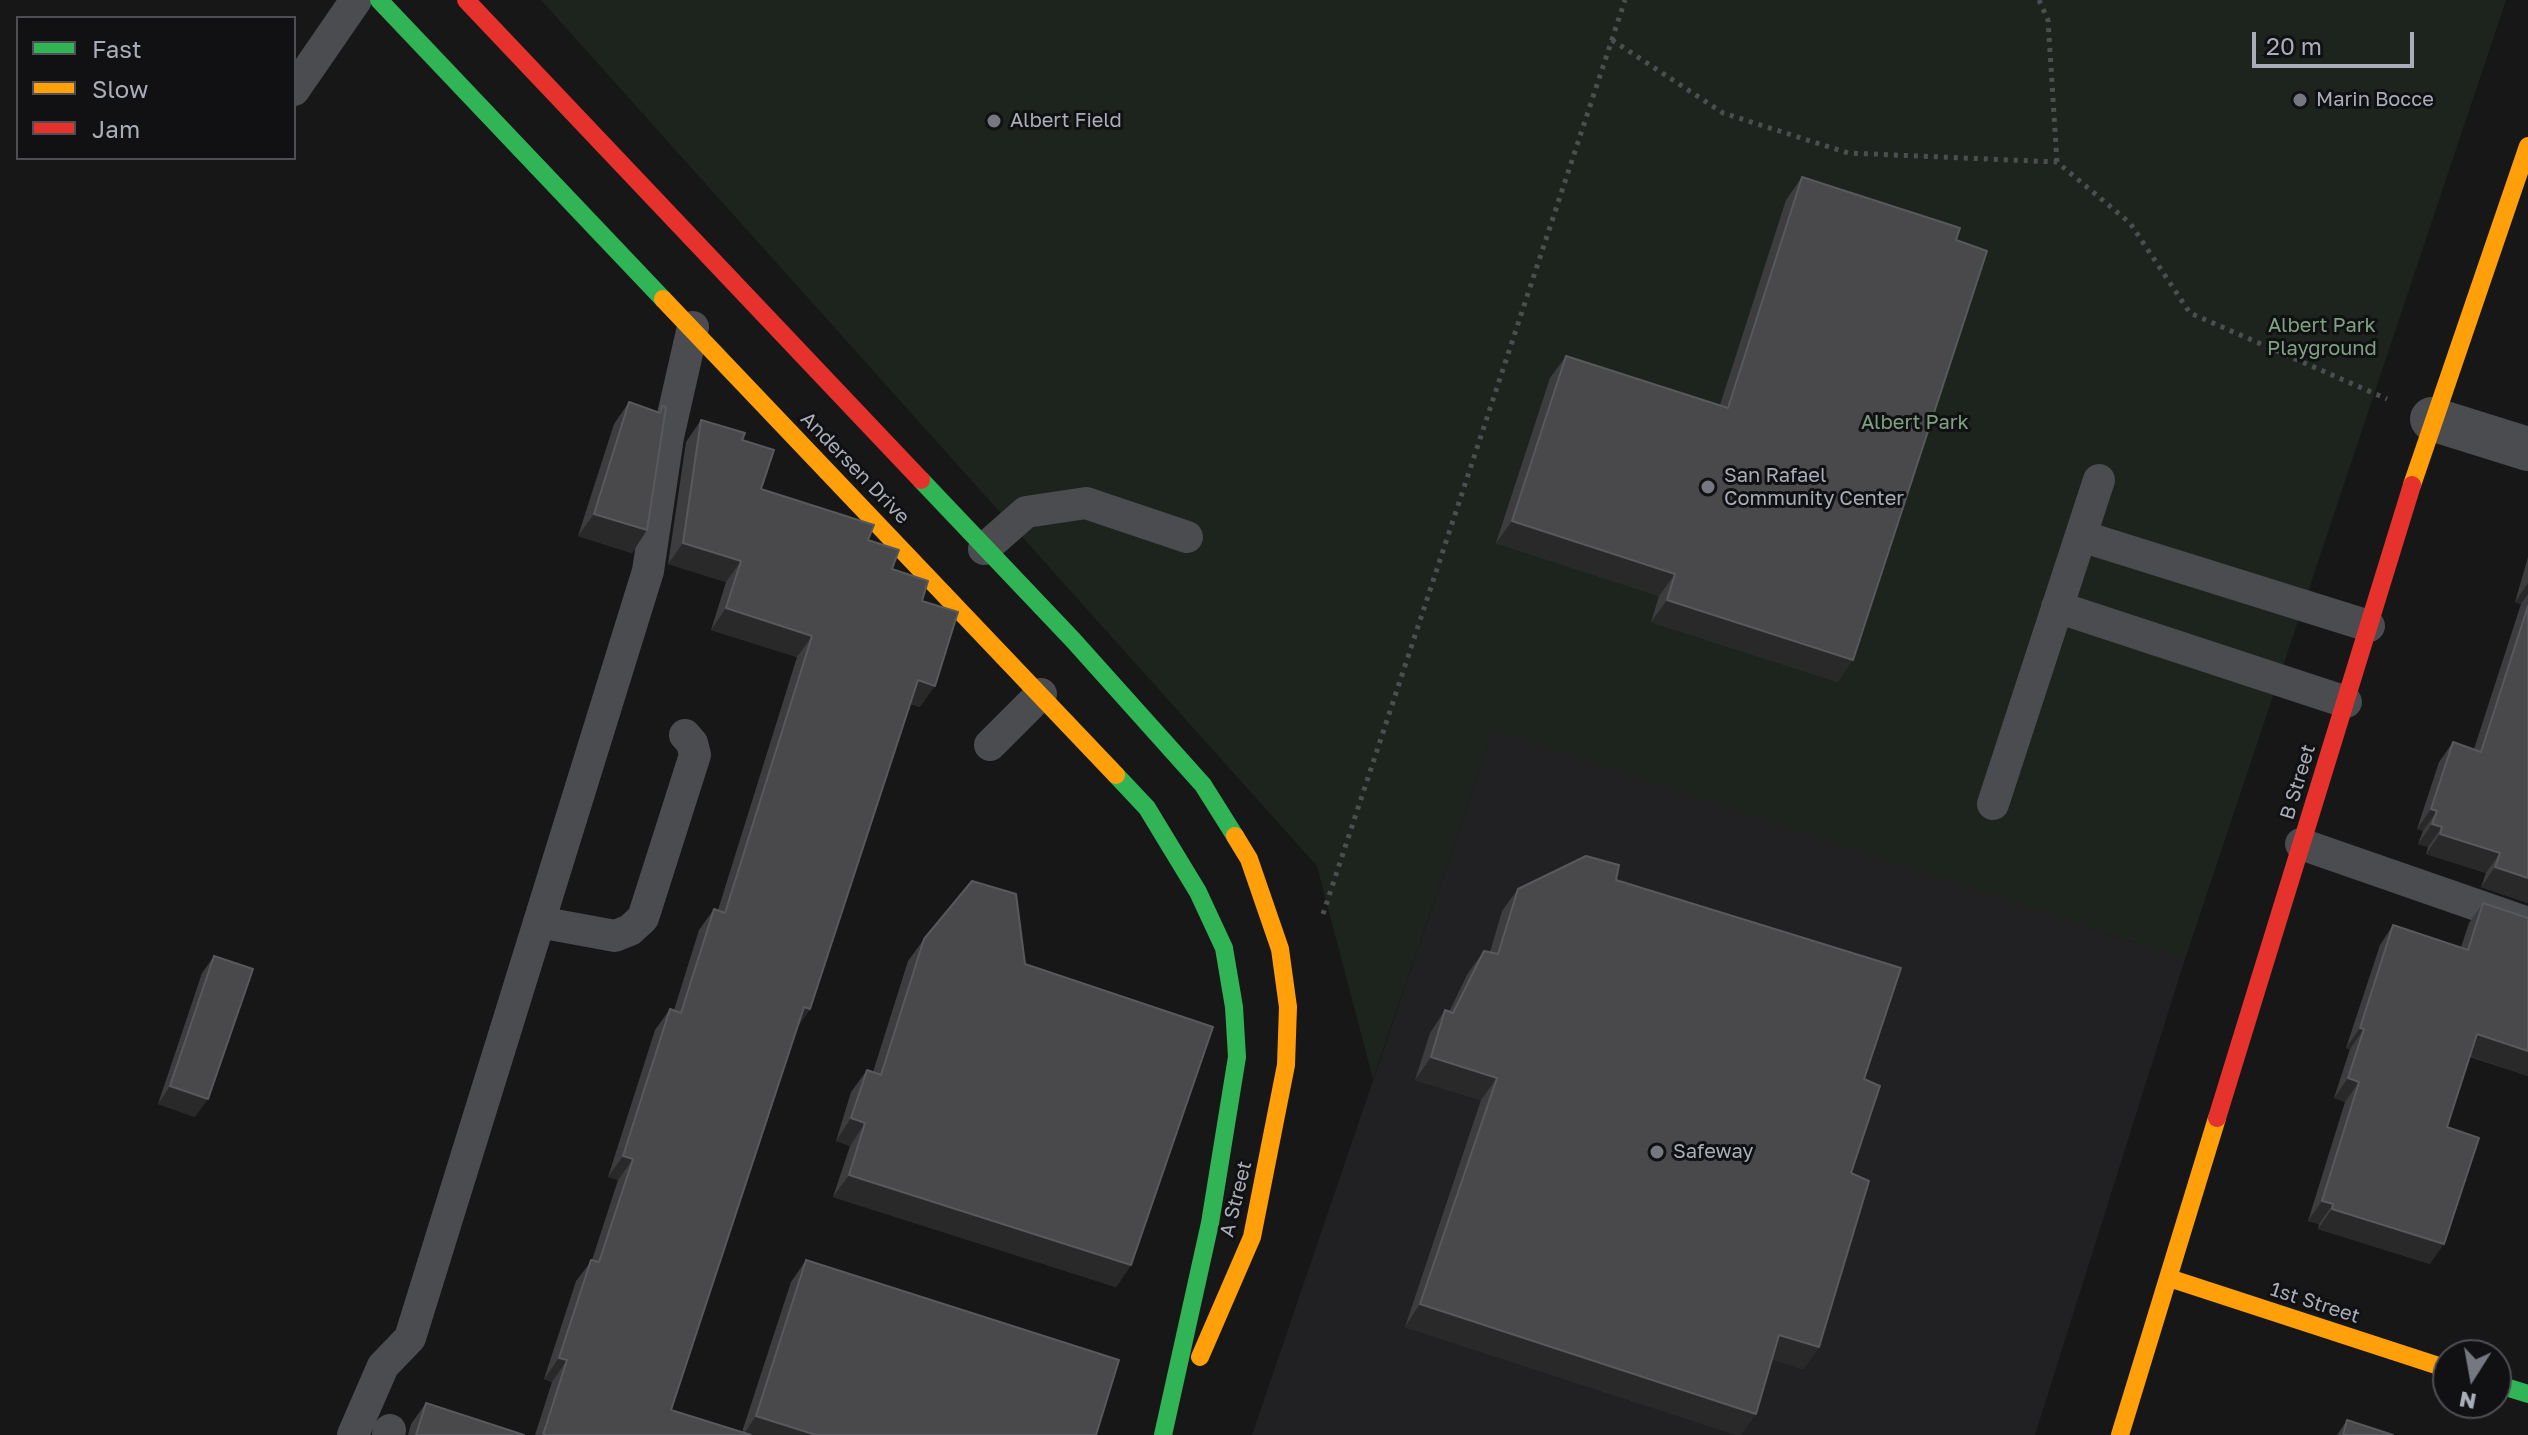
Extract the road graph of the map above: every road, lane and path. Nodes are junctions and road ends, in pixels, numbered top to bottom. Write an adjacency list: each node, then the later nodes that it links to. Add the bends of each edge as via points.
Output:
1 (356, 0): 7 (lane)
2 (379, 0): 10 (main road, Andersen Drive)
3 (466, 0): 16 (main road, Andersen Drive)
4 (1625, 0): 6 (path)
5 (2039, 0): 9 (path, via 2048,20)
6 (1612, 40): 9 (path, via 1723,113 1848,153); 27 (path, via 1320,924)
7 (296, 87)
8 (2528, 146): 11 (main road, B Street)
9 (2057, 162): 11 (path, via 2130,223 2190,313)
10 (693, 327): 19 (main road, Andersen Drive); 25 (lane, via 668,437 648,571)
11 (2432, 419): 12 (street); 18 (main road, B Street)
12 (2528, 449)
13 (2099, 480): 14 (lane)
14 (2081, 536): 17 (lane); 18 (lane)
15 (1187, 537): 16 (lane, via 1086,503 1026,512)
16 (984, 549): 27 (main road, Andersen Drive, via 1203,785 1249,859)
17 (2057, 607): 20 (lane); 23 (lane)
18 (2369, 626): 20 (main road, B Street)
19 (1041, 694): 22 (lane); 28 (main road, Andersen Drive, via 1147,808 1198,892 1224,948)
20 (2346, 702): 24 (main road, B Street)
21 (685, 735): 25 (lane, via 695,755 643,918 615,936)
22 (990, 745)
23 (1993, 804)
24 (2301, 844): 26 (lane); 30 (main road, B Street)
25 (539, 922): 32 (lane, via 410,1338 383,1366)
26 (2528, 923)
27 (1280, 949): 29 (main road, Andersen Drive)
28 (1234, 1007): 33 (main road, A Street, via 1237,1057 1229,1112)
29 (1288, 1007): 33 (main road, A Street, via 1286,1065 1252,1237)
30 (2169, 1278): 31 (main road, 1st Street); 34 (main road, B Street)
31 (2432, 1364)
32 (353, 1435)
33 (1164, 1435)
34 (2120, 1435)

